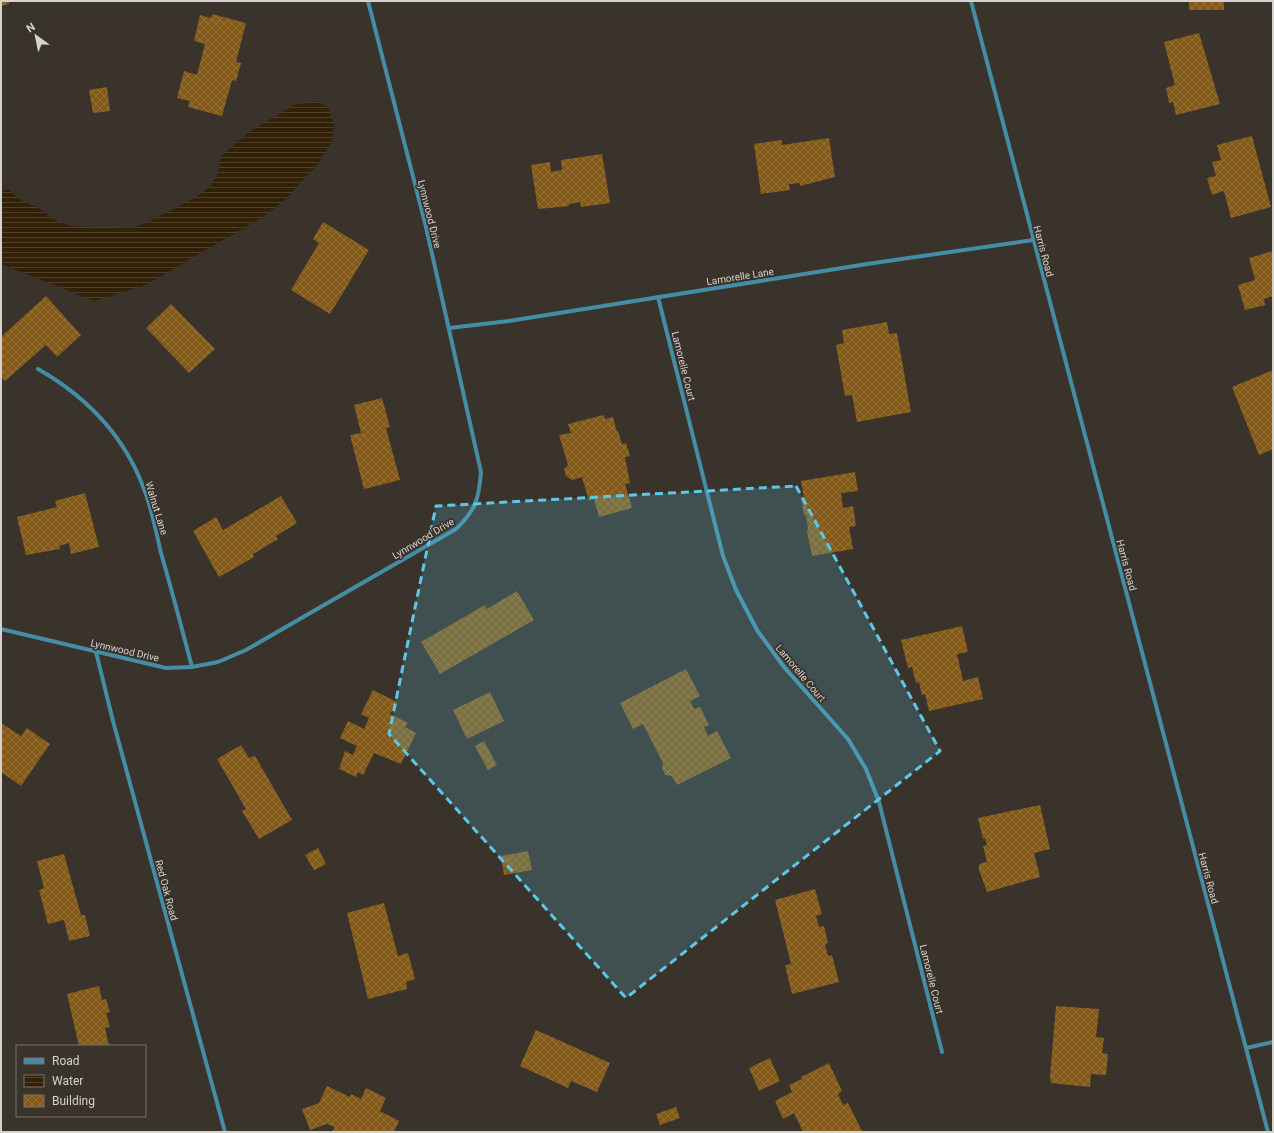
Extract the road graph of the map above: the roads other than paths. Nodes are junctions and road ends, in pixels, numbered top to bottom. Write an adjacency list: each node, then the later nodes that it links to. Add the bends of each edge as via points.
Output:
1 (368, 1): 5 (street, Lynnwood Drive)
2 (971, 1): 3 (street, Harris Road)
3 (1033, 240): 4 (street, Lamorelle Lane); 11 (street, Harris Road)
4 (658, 297): 5 (street, Lamorelle Lane); 12 (street, Lamorelle Court, via 723,556 736,590 757,630 784,667 848,739 866,769 879,802)
5 (449, 328): 9 (street, Lynnwood Drive, via 481,472 480,491 473,509 464,521 456,529 246,650 218,662)
6 (38, 369): 9 (street, Walnut Lane, via 56,379 88,404 107,424 126,452 144,489)
7 (1, 629): 8 (street, Lynnwood Drive)
8 (96, 652): 9 (street, Lynnwood Drive, via 166,668); 13 (street, Red Oak Road)
9 (192, 667)
10 (1273, 1042): 11 (street)
11 (1246, 1048): 14 (street, Harris Road)
12 (942, 1052)
13 (225, 1132)
14 (1268, 1132)

